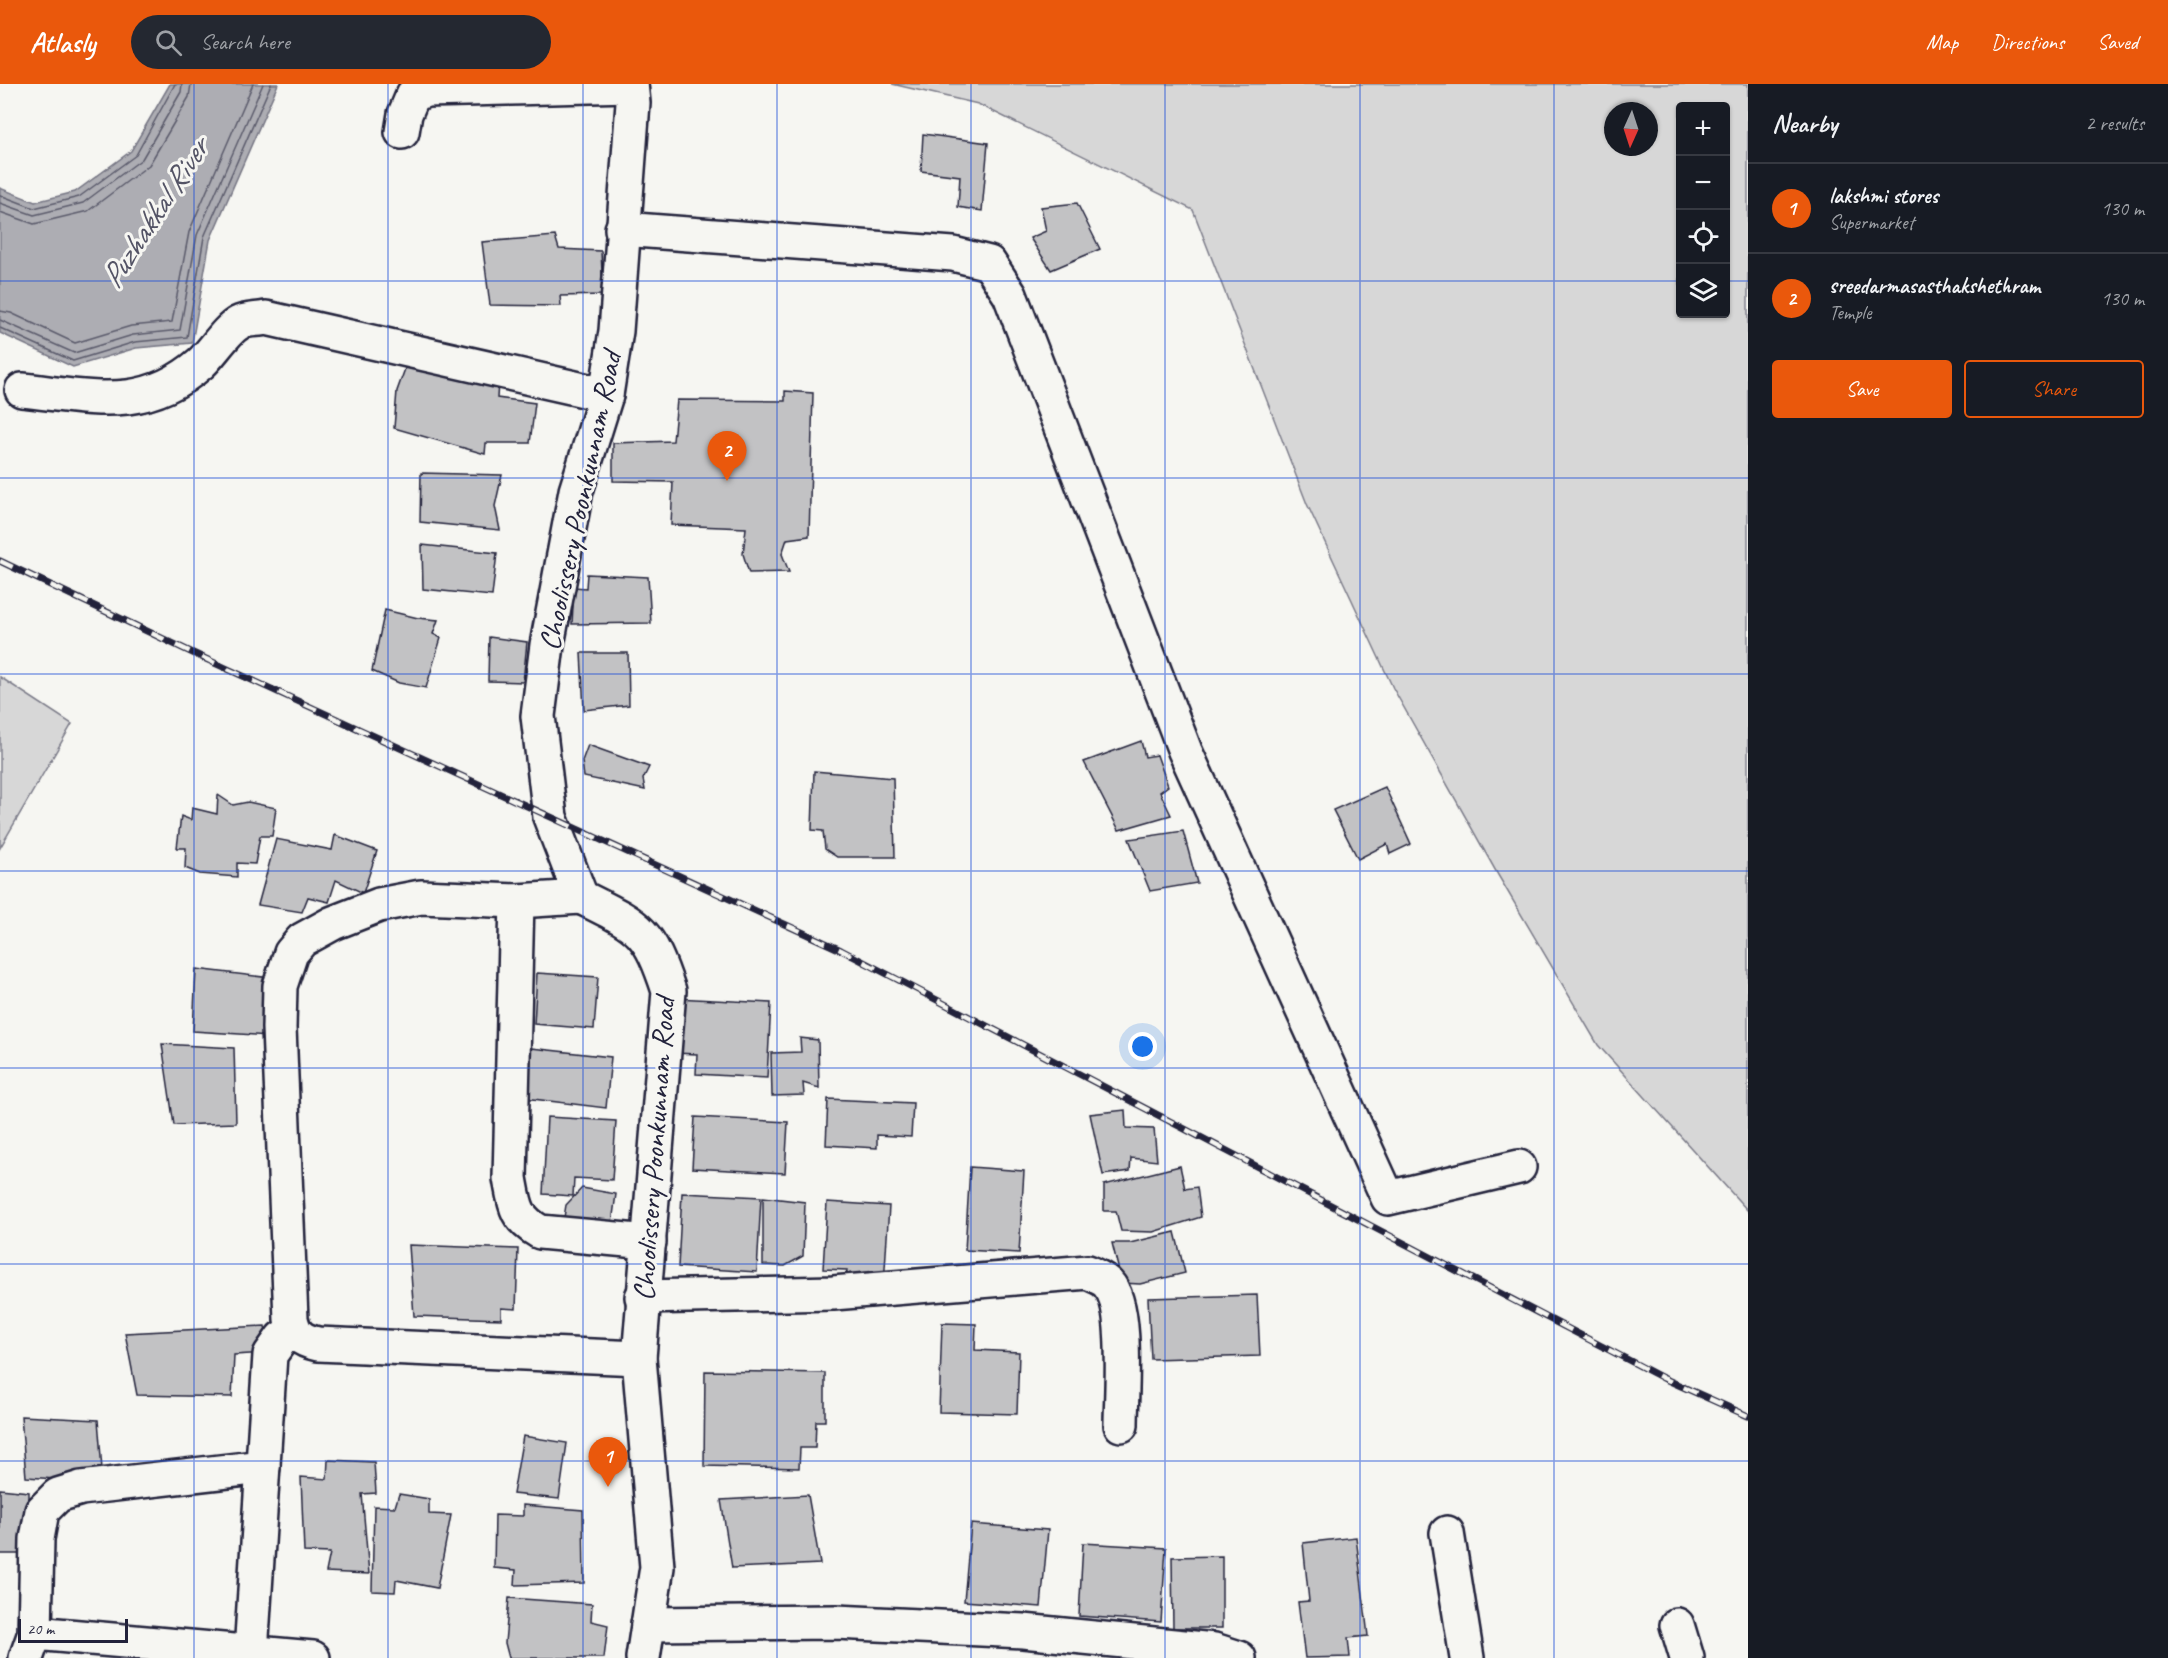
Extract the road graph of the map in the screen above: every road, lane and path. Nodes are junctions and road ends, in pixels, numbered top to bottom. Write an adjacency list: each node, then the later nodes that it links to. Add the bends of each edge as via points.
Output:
1 (631, 84): 2 (street, via 426,90 413,95); 3 (street, Choolissery Poonkunnam Road, via 633,103)
2 (402, 132)
3 (622, 229): 5 (street, Choolissery Poonkunnam Road, via 616,331); 8 (street, via 952,254 989,263 1010,296 1185,751 1388,1198)
4 (22, 390): 5 (street, via 114,400 142,396 171,384 201,363 238,323 266,318)
5 (606, 394): 6 (street, Choolissery Poonkunnam Road, via 576,491 538,716 550,817)
6 (581, 897): 7 (street); 9 (street, Choolissery Poonkunnam Road, via 634,923 656,952 669,991)
7 (517, 901): 9 (street, via 510,1178 516,1208 524,1223 540,1232); 11 (street, via 421,897 379,905 333,923 302,940 291,953 280,986 279,1049 291,1319)
8 (1519, 1167)
9 (649, 1242): 10 (street, Choolissery Poonkunnam Road)
10 (642, 1297): 12 (street, Choolissery Poonkunnam Road); 13 (street, via 832,1293 1089,1272 1108,1283 1118,1301 1122,1341)
11 (295, 1334): 12 (street, via 318,1344); 14 (street, via 282,1338 270,1355)
12 (639, 1358): 16 (street, Choolissery Poonkunnam Road, via 657,1567)
13 (1121, 1425)
14 (263, 1467): 18 (street, via 81,1488 57,1496 42,1511); 19 (street)
15 (1447, 1533): 23 (street)
16 (648, 1624): 21 (street, Choolissery Poonkunnam Road); 22 (street, via 836,1622 1023,1631 1214,1650)
17 (1677, 1625): 24 (street)
18 (30, 1645): 19 (street)
19 (251, 1653): 20 (street)
20 (313, 1658)
21 (643, 1658)
22 (1239, 1658)
23 (1467, 1658)
24 (1687, 1658)

